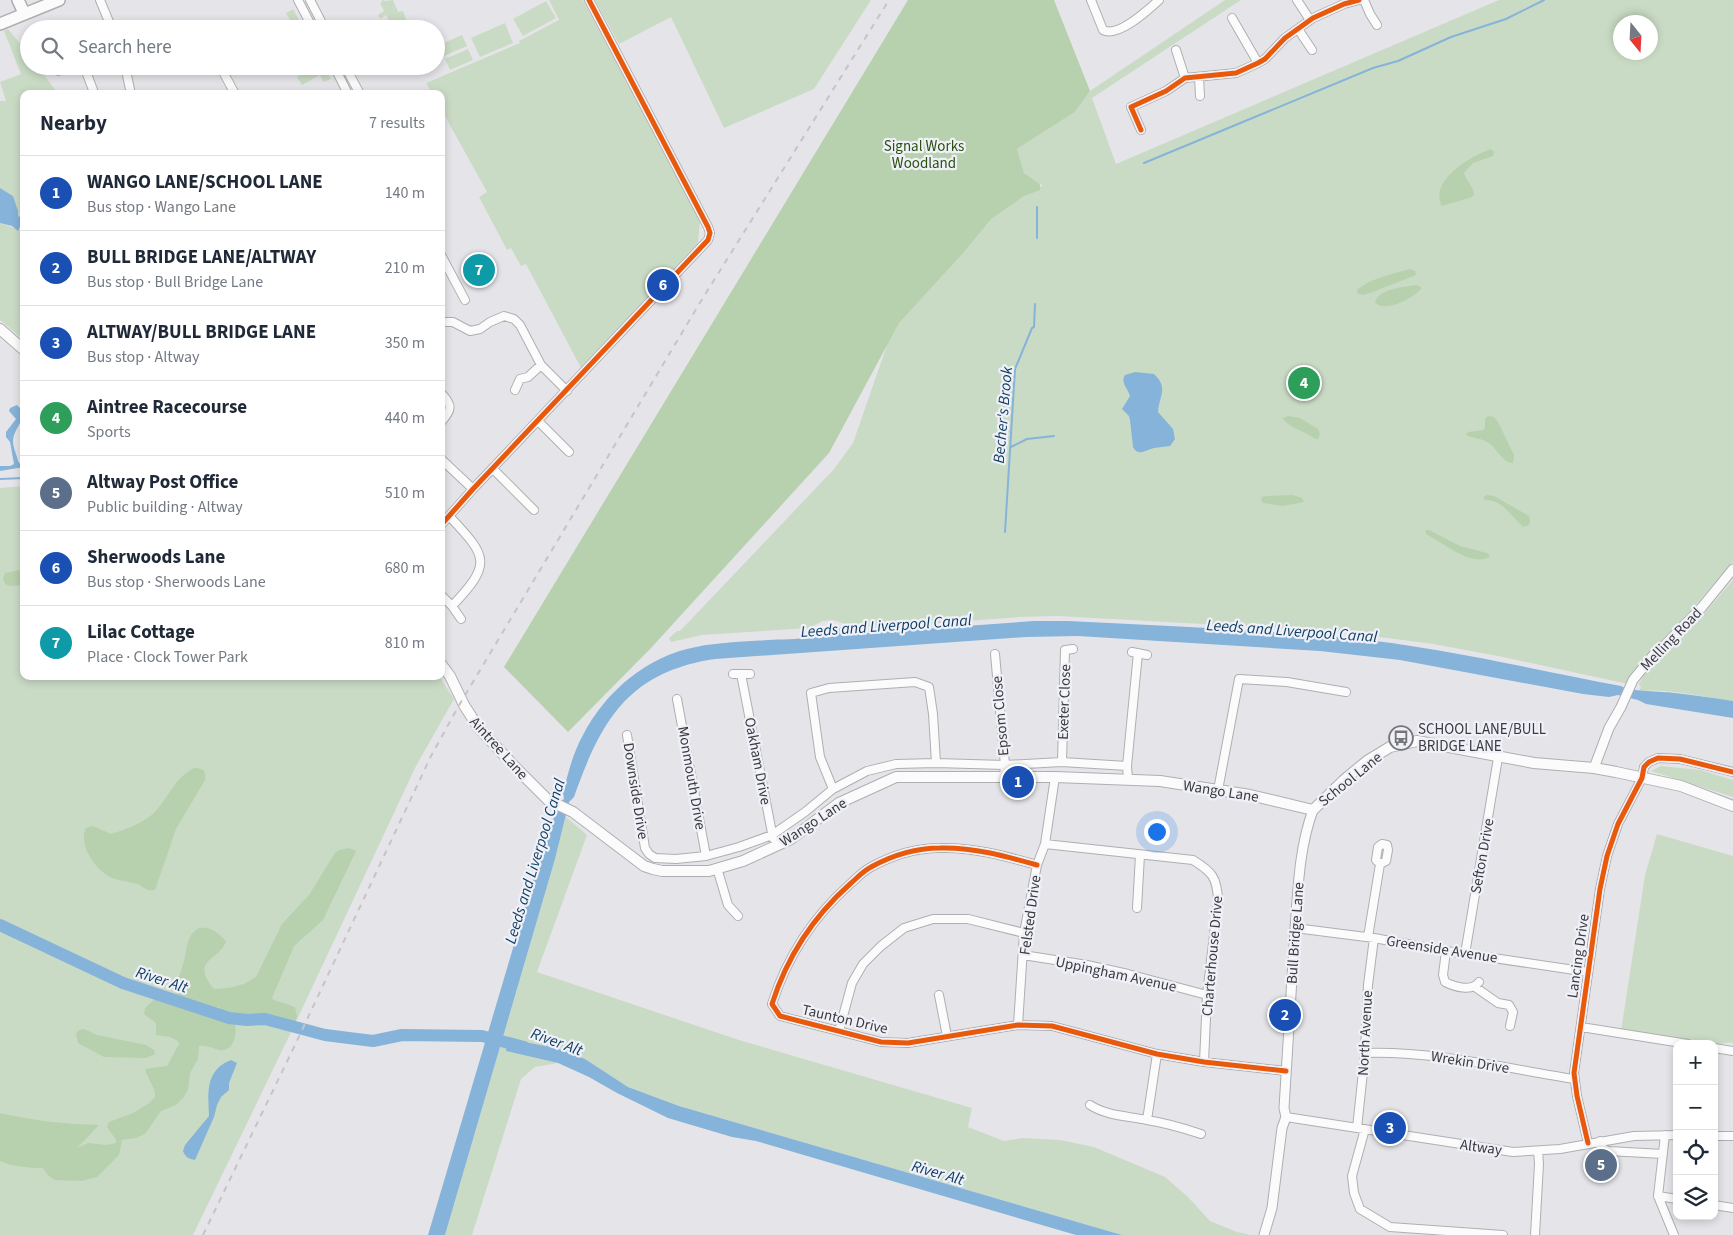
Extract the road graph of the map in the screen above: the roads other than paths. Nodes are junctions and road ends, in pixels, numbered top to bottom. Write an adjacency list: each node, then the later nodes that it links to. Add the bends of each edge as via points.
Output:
1 (18, 0): 13 (main road)
2 (58, 0): 13 (main road)
3 (100, 0): 16 (street)
4 (298, 0): 14 (street)
5 (310, 0): 12 (street)
6 (589, 0): 48 (street, via 710,233 704,246)
7 (1091, 0): 8 (street, via 1103,30 1113,32 1143,16)
8 (1159, 0)
9 (1297, 0): 19 (street)
10 (1359, 0): 19 (street)
11 (1364, 0): 21 (street)
12 (315, 9): 14 (street); 18 (street)
13 (24, 13): 20 (main road)
14 (305, 14): 17 (street)
15 (1232, 18): 25 (street)
16 (108, 20)
17 (308, 20)
18 (320, 20)
19 (1310, 20): 22 (street)
20 (0, 24)
21 (1377, 25)
22 (1298, 29): 24 (street); 25 (street)
23 (1176, 50): 32 (street)
24 (1312, 50)
25 (1258, 63): 31 (street, via 1236,73)
26 (87, 75): 34 (street)
27 (127, 75): 35 (street)
28 (225, 75): 36 (street)
29 (338, 75): 37 (street)
30 (350, 75): 33 (street)
31 (1200, 77): 32 (street); 39 (street)
32 (1185, 78): 40 (street, via 1131,107)
33 (353, 82): 37 (street); 38 (street)
34 (93, 90)
35 (130, 90)
36 (233, 90)
37 (346, 90)
38 (358, 90)
39 (1200, 96)
40 (1141, 130)
41 (445, 263): 42 (street)
42 (465, 300)
43 (445, 322): 46 (street, via 453,322 470,331 480,330 504,316 514,318)
44 (0, 329): 45 (main road)
45 (20, 346)
46 (541, 365): 47 (street, via 520,380); 48 (street)
47 (515, 390)
48 (567, 391): 51 (street)
49 (445, 397): 50 (street, via 450,408)
50 (445, 418)
51 (538, 421): 52 (street); 54 (street)
52 (569, 452)
53 (445, 463): 55 (street)
54 (492, 470): 55 (street); 56 (street)
55 (473, 489): 57 (street)
56 (534, 510)
57 (450, 517): 58 (street); 61 (street, via 472,540 481,556 478,574)
58 (445, 521)
59 (1733, 569): 76 (street, Melling Road, via 1688,623 1655,653 1631,684)
60 (445, 599): 61 (street)
61 (452, 606): 62 (street)
62 (461, 619)
63 (1074, 649): 72 (street, Exeter Close, via 1065,650)
64 (994, 654): 74 (street, Epsom Close)
65 (1147, 655): 75 (street, via 1135,653)
66 (445, 669): 90 (main road, Aintree Lane, via 479,729 515,767 548,800 570,811)
67 (750, 674): 86 (street, Oakham Drive, via 737,674)
68 (1346, 692): 83 (street, via 1287,682 1239,680)
69 (677, 699): 92 (street, Monmouth Drive)
70 (627, 735): 89 (street, Downside Drive)
71 (1498, 758): 76 (main road, School Lane); 85 (main road, School Lane, via 1417,741 1390,747 1344,780); 102 (street, Sefton Drive)
72 (1062, 762): 74 (street, Wango Lane); 75 (street, Wango Lane)
73 (936, 763): 74 (street, Wango Lane); 82 (street, Wango Lane, via 896,764 868,771); 82 (street, via 934,714 929,687 915,682 829,688 811,693 820,757)
74 (1005, 765): 79 (street, Epsom Close)
75 (1127, 766): 81 (street)
76 (1594, 768): 80 (main road)
77 (1733, 772): 80 (street, via 1680,759 1658,758 1644,767)
78 (1055, 777): 79 (main road, Wango Lane); 81 (main road, Wango Lane); 87 (street, Felsted Drive)
79 (1004, 778): 88 (main road, Wango Lane, via 896,777 839,803)
80 (1642, 778): 84 (main road, via 1681,786); 104 (street, Lancing Drive, via 1618,824 1607,856)
81 (1128, 779): 83 (main road, Wango Lane)
82 (833, 789): 86 (street, Wango Lane)
83 (1218, 790): 85 (main road, Wango Lane)
84 (1733, 806)
85 (1314, 810): 98 (street, Bull Bridge Lane, via 1300,862)
86 (772, 835): 88 (street, Oakham Drive); 92 (street, Wango Lane)
87 (1045, 844): 91 (street, Charterhouse Drive); 94 (street, Felsted Drive)
88 (775, 847): 95 (main road, Wango Lane)
89 (646, 848): 92 (street, Wango Lane, via 648,854 655,858)
90 (623, 851): 95 (main road, Wango Lane, via 653,870 709,871)
91 (1140, 855): 96 (street); 106 (street, Charterhouse Drive, via 1192,860 1214,877 1218,900)
92 (706, 856)
93 (1380, 864): 100 (street, North Avenue)
94 (1037, 865): 99 (street, Felsted Drive); 110 (street, Taunton Drive, via 974,849 938,848 897,855 869,868 818,916 780,980 772,1004 780,1016)
95 (717, 868): 97 (street, via 728,905)
96 (1137, 908)
97 (738, 916)
98 (1295, 928): 100 (street, Greenside Avenue); 118 (street, Bull Bridge Lane)
99 (1024, 933): 103 (street, Felsted Drive); 110 (street, via 968,919 932,919 904,928 863,964 852,983)
100 (1371, 937): 101 (street, Greenside Avenue); 115 (street, North Avenue)
101 (1446, 951): 102 (street, Greenside Avenue); 108 (street, via 1445,982 1469,988 1477,984 1498,1003 1509,1005 1513,1012)
102 (1465, 954): 104 (street, Greenside Avenue)
103 (1024, 955): 106 (street, Uppingham Avenue, via 1095,966); 107 (street, Felsted Drive)
104 (1588, 972): 109 (street, Lancing Drive)
105 (939, 995): 111 (street)
106 (1207, 995): 117 (street, Charterhouse Drive)
107 (1018, 1025): 111 (street, Taunton Drive); 116 (street, Taunton Drive, via 1052,1026)
108 (1510, 1026)
109 (1581, 1027): 112 (street); 119 (street, Lancing Drive)
110 (839, 1031): 111 (street, Taunton Drive, via 881,1042 908,1043)
111 (947, 1036)
112 (1673, 1042)
113 (1718, 1049): 114 (street)
114 (1733, 1051)
115 (1364, 1053): 119 (street, Wrekin Drive, via 1429,1056); 123 (street, North Avenue)
116 (1157, 1054): 117 (street, Taunton Drive); 122 (street)
117 (1204, 1062): 118 (street, Taunton Drive)
118 (1286, 1071): 121 (street, Bull Bridge Lane)
119 (1574, 1079): 130 (street, Lancing Drive)
120 (1090, 1105): 122 (street, via 1101,1112)
121 (1286, 1117): 123 (street, Altway); 138 (street, Bull Bridge Lane, via 1270,1218)
122 (1147, 1120): 124 (street)
123 (1361, 1129): 131 (street, Altway, via 1488,1149); 137 (street, North Avenue, via 1352,1176 1360,1209 1390,1227)
124 (1201, 1134)
125 (1665, 1136): 126 (street, Altway); 129 (street, Altway); 132 (street)
126 (1673, 1136)
127 (1718, 1136): 128 (street)
128 (1733, 1136)
129 (1600, 1141): 130 (street, Altway); 132 (street, via 1602,1148 1608,1151)
130 (1588, 1143): 131 (street, Altway)
131 (1538, 1151): 140 (street)
132 (1663, 1154): 133 (street)
133 (1658, 1196): 134 (street); 141 (street)
134 (1673, 1198)
135 (1718, 1206): 136 (street)
136 (1733, 1208)
137 (1439, 1232): 139 (street, North Avenue)
138 (1264, 1235)
139 (1503, 1235)
140 (1535, 1235)
141 (1674, 1235)

